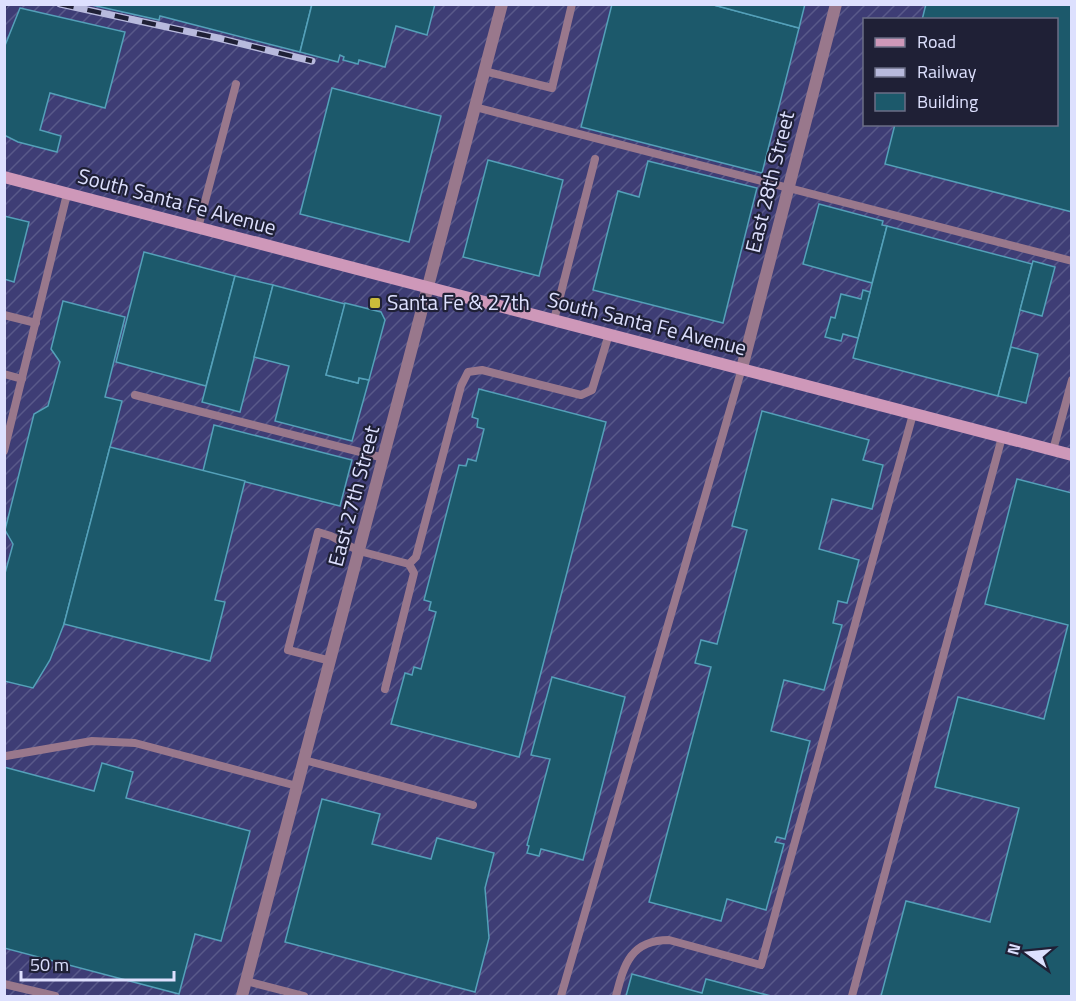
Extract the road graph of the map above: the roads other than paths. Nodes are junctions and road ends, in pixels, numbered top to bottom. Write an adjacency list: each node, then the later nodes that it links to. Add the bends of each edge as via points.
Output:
1 (502, 4): 4 (street, East 27th Street)
2 (572, 4): 4 (lane, via 552,88)
3 (836, 4): 9 (street, East 28th Street)
4 (484, 71): 6 (street, East 27th Street)
5 (236, 84): 11 (lane)
6 (475, 107): 9 (lane); 13 (street, East 27th Street)
7 (595, 159): 15 (lane)
8 (4, 177): 10 (main road, South Santa Fe Avenue)
9 (789, 188): 12 (lane); 18 (street, East 28th Street)
10 (67, 194): 11 (main road, South Santa Fe Avenue); 16 (lane)
11 (198, 228): 13 (main road, South Santa Fe Avenue)
12 (1071, 261)
13 (429, 288): 15 (main road, South Santa Fe Avenue); 28 (street, East 27th Street)
14 (4, 315): 16 (lane)
15 (554, 320): 17 (main road, South Santa Fe Avenue)
16 (36, 323): 20 (lane)
17 (609, 334): 18 (main road, South Santa Fe Avenue); 30 (lane, via 592,390 581,395 482,370 468,372 416,557)
18 (742, 368): 23 (main road, South Santa Fe Avenue); 42 (lane)
19 (4, 374): 20 (lane)
20 (22, 379): 26 (lane)
21 (1071, 380): 25 (lane)
22 (135, 395): 28 (lane)
23 (913, 414): 24 (main road, South Santa Fe Avenue); 43 (lane, via 761,965 669,940 654,940 631,956)
24 (1002, 437): 25 (main road, South Santa Fe Avenue); 44 (lane)
25 (1053, 450): 27 (main road, South Santa Fe Avenue)
26 (4, 451)
27 (1071, 455)
28 (384, 458): 29 (street, East 27th Street)
29 (359, 551): 30 (lane); 31 (street, East 27th Street); 31 (lane, via 318,532 288,650)
30 (409, 564): 32 (lane, via 414,573)
31 (331, 661): 34 (street, East 27th Street)
32 (385, 689)
33 (6, 756): 35 (lane, via 92,741 135,742)
34 (304, 760): 35 (street, East 27th Street); 36 (lane)
35 (297, 786): 37 (street, East 27th Street)
36 (473, 805)
37 (246, 981): 40 (street, East 27th Street); 41 (lane)
38 (4, 984): 39 (lane)
39 (55, 996)
40 (242, 996)
41 (304, 996)
42 (561, 996)
43 (616, 996)
44 (852, 996)

